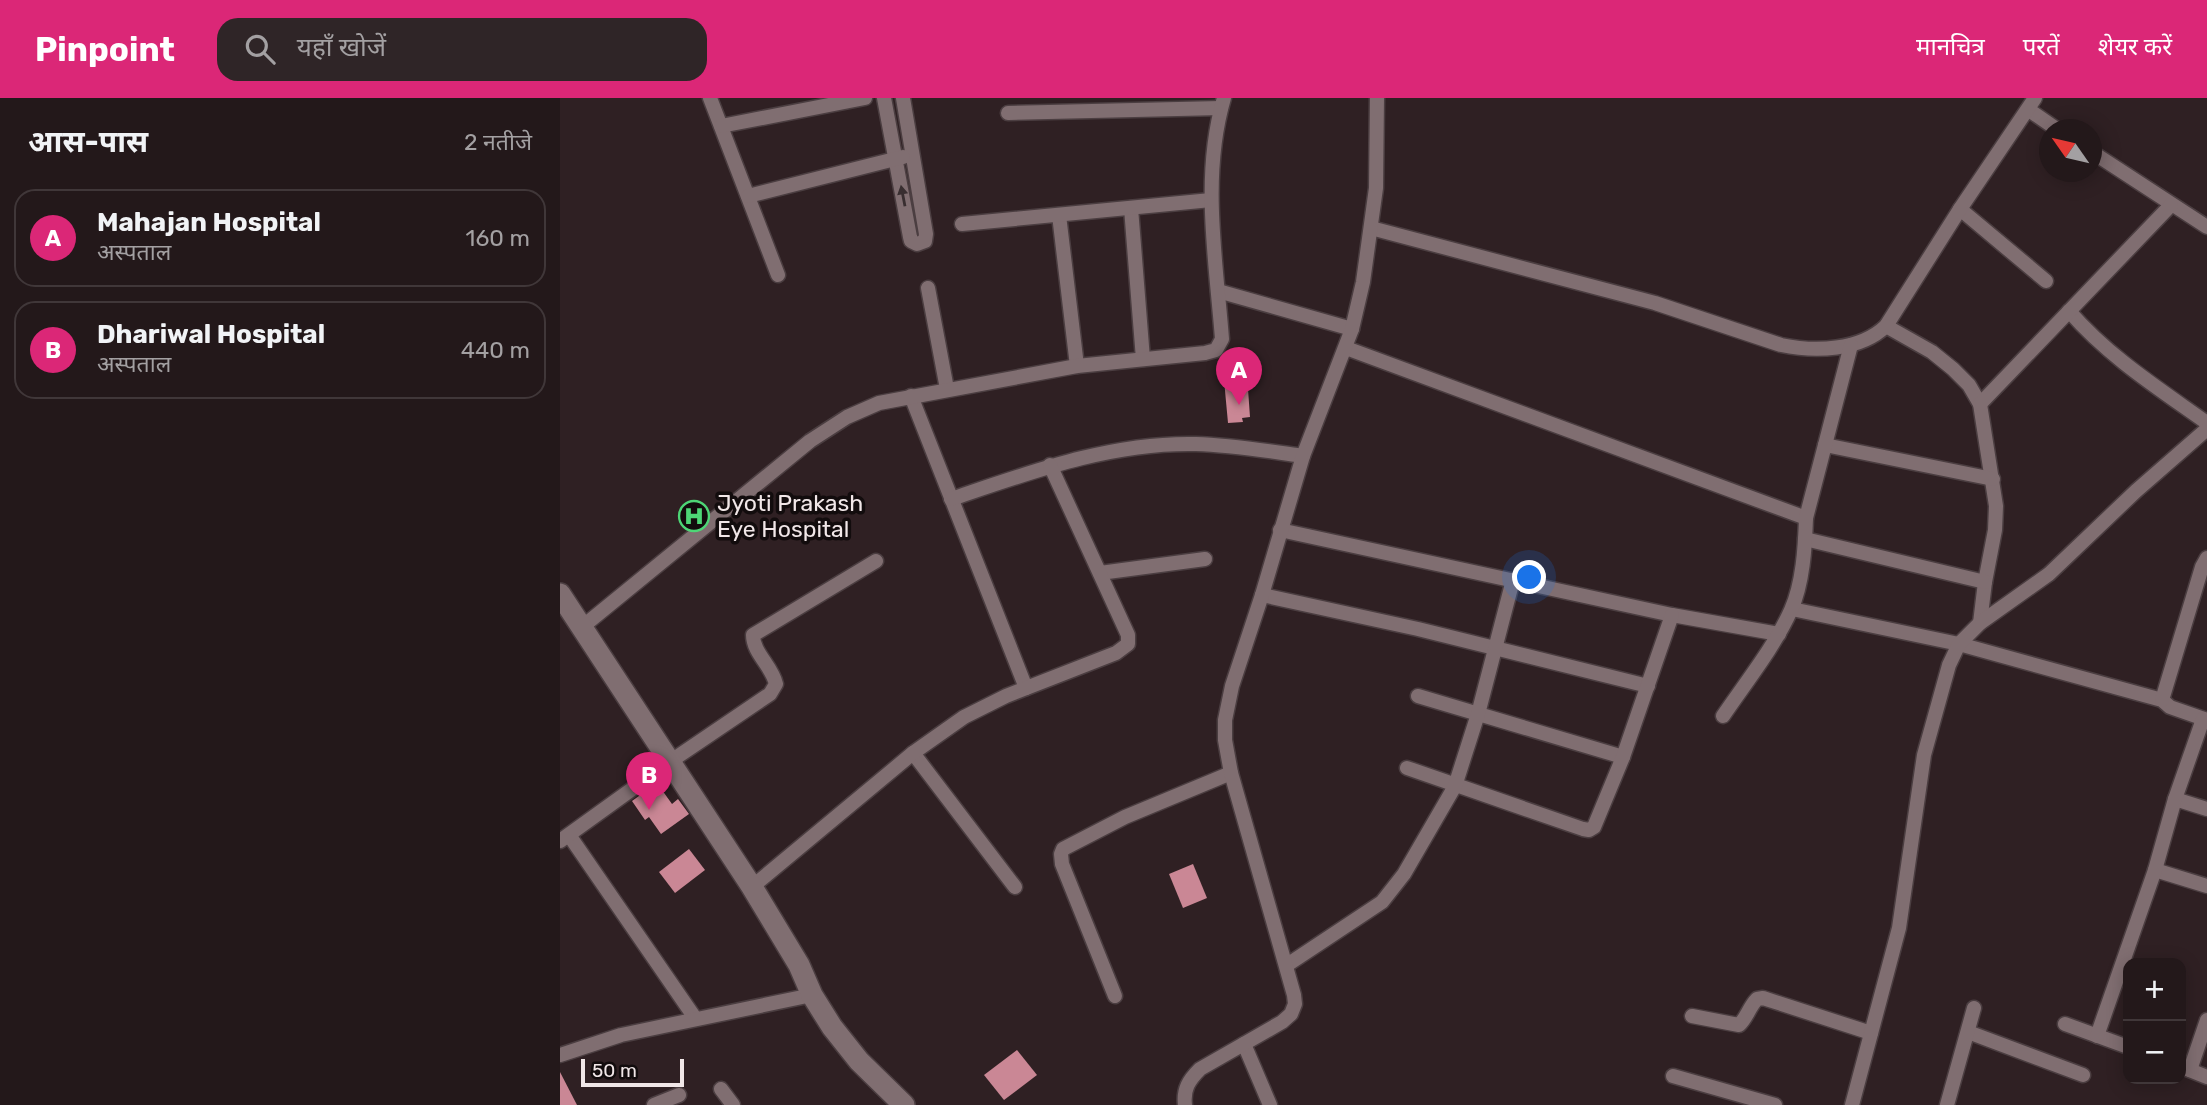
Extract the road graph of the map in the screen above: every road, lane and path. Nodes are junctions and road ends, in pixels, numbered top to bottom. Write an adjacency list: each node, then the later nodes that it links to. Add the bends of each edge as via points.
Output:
1 (710, 98): 11 (street)
2 (866, 98): 11 (street)
3 (884, 98): 13 (street)
4 (903, 98): 12 (street)
5 (1377, 98): 22 (street)
6 (1222, 103): 7 (street); 16 (street)
7 (1101, 104): 9 (street)
8 (2032, 104): 10 (street); 19 (street)
9 (1008, 113)
10 (2047, 119)
11 (720, 125): 15 (street)
12 (914, 154): 13 (street); 13 (street, one-way to 13, via 926,234 922,243 911,240)
13 (896, 159): 15 (street)
14 (2102, 159): 17 (street)
15 (748, 196): 24 (street)
16 (1211, 200): 18 (street); 27 (street)
17 (2171, 205): 23 (street); 28 (street)
18 (1131, 208): 20 (street); 33 (street)
19 (1960, 209): 25 (street); 29 (street)
20 (1059, 215): 21 (street); 34 (street)
21 (962, 224)
22 (1371, 228): 30 (street); 31 (street, via 1655,303 1782,345)
23 (2207, 228)
24 (778, 275)
25 (2046, 281)
26 (928, 288): 35 (street)
27 (1218, 291): 30 (street); 33 (street, via 1222,339 1216,350)
28 (2069, 311): 37 (street); 38 (street, via 2122,363)
29 (1886, 326): 31 (street, via 1876,336); 37 (street, via 1953,369)
30 (1352, 329): 32 (street)
31 (1851, 345): 40 (street)
32 (1346, 348): 41 (street); 45 (street)
33 (1143, 359): 34 (street)
34 (1077, 366): 35 (street)
35 (947, 389): 36 (street)
36 (911, 396): 44 (street); 59 (street, via 847,417 810,441)
37 (1980, 404): 43 (street)
38 (2207, 423)
39 (2207, 429): 58 (street, via 2049,574)
40 (1825, 445): 43 (street); 45 (street)
41 (1303, 456): 42 (street, via 1196,444 1122,450); 46 (street)
42 (1051, 465): 44 (street); 51 (street)
43 (1993, 479): 53 (street, via 1995,530)
44 (951, 499): 64 (street)
45 (1806, 518): 47 (street)
46 (1280, 530): 52 (street); 55 (street)
47 (1805, 539): 53 (street); 56 (street)
48 (2207, 558): 66 (street)
49 (1205, 559): 51 (street)
50 (876, 561): 72 (street, via 756,632 752,639 774,677 774,690)
51 (1100, 573): 64 (street, via 1128,644 1116,653)
52 (1513, 580): 57 (street); 62 (street)
53 (1985, 582): 58 (street)
54 (560, 594): 59 (street)
55 (1262, 595): 62 (street); 74 (street, via 1231,686 1225,720)
56 (1791, 609): 60 (street); 61 (street)
57 (1672, 615): 60 (street); 63 (street)
58 (1980, 623): 61 (street)
59 (581, 628): 72 (street)
60 (1779, 634): 68 (street)
61 (1959, 644): 66 (street); 92 (street, via 1924,755 1899,928)
62 (1496, 648): 63 (street); 67 (street)
63 (1648, 686): 71 (street)
64 (1026, 688): 70 (street, via 964,717)
65 (1418, 696): 67 (street)
66 (2162, 700): 69 (street)
67 (1478, 713): 71 (street); 75 (street)
68 (1723, 716)
69 (2205, 719): 76 (street)
70 (913, 753): 81 (street); 82 (street)
71 (1623, 757): 75 (street, via 1597,822 1589,830)
72 (671, 761): 78 (street); 81 (street)
73 (1407, 768): 75 (street)
74 (1231, 773): 83 (street); 85 (street, via 1125,817 1063,849 1062,864)
75 (1454, 786): 83 (street, via 1393,891)
76 (2175, 799): 77 (street); 79 (street)
77 (2207, 809)
78 (565, 838): 88 (street)
79 (2155, 870): 80 (street); 93 (street)
80 (2207, 886)
81 (752, 887): 84 (street)
82 (1015, 887)
83 (1287, 965): 94 (street, via 1295,1004 1291,1014)
84 (812, 995): 88 (street); 106 (street, via 859,1060)
85 (1115, 996)
86 (1974, 1008): 91 (street)
87 (1692, 1016): 92 (street, via 1739,1025 1753,1003 1763,998)
88 (695, 1018): 96 (street)
89 (2207, 1020): 97 (street)
90 (2066, 1024): 93 (street)
91 (1968, 1032): 99 (street); 111 (street)
92 (1871, 1033): 110 (street)
93 (2097, 1036): 95 (street)
94 (1244, 1044): 107 (street, via 1189,1080); 108 (street)
95 (2123, 1045)
96 (560, 1055)
97 (2186, 1066)
98 (2186, 1068): 101 (street)
99 (2083, 1075)
100 (1673, 1076): 109 (street)
101 (2207, 1076)
102 (720, 1089): 105 (street)
103 (679, 1096): 104 (street)
104 (654, 1105)
105 (733, 1105)
106 (904, 1105)
107 (1185, 1105)
108 (1270, 1105)
109 (1775, 1105)
110 (1852, 1105)
111 (1947, 1105)

